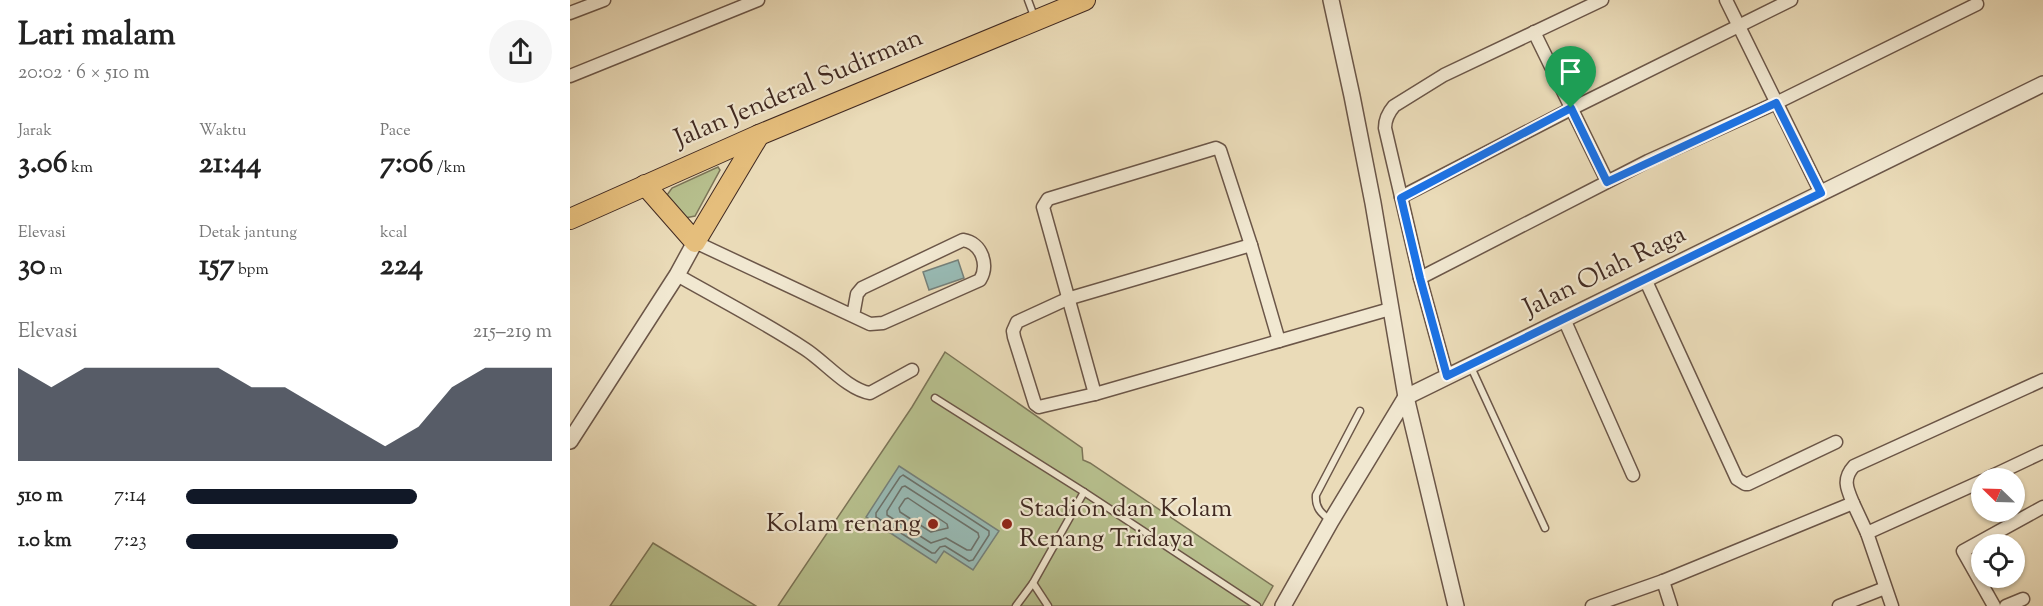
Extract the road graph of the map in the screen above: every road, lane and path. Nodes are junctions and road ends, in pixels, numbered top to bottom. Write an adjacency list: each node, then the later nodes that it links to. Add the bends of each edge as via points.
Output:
1 (758, 0): 14 (street)
2 (1028, 0): 11 (lane)
3 (1085, 0): 11 (main road, Jalan Jenderal Sudirman)
4 (1331, 0): 30 (street, via 1373,203)
5 (1602, 0): 13 (street)
6 (1726, 0): 12 (street)
7 (1791, 0): 12 (street)
8 (596, 2): 10 (street)
9 (1977, 4): 16 (street)
10 (570, 14)
11 (1036, 20): 18 (main road, Jalan Jenderal Sudirman)
12 (1739, 26): 16 (street); 17 (street)
13 (1534, 32): 17 (street); 22 (street, via 1443,75 1388,113 1385,128)
14 (570, 76)
15 (2043, 84): 21 (street, Jalan Olah Raga)
16 (1776, 103): 19 (street); 21 (street)
17 (1571, 108): 19 (street); 22 (street)
18 (759, 135): 20 (main road, Jalan Jenderal Sudirman); 24 (main road)
19 (1607, 182): 27 (street)
20 (645, 185): 23 (main road, Jalan Jenderal Sudirman); 24 (main road)
21 (1821, 193): 28 (street, Jalan Olah Raga)
22 (1401, 198): 27 (street)
23 (570, 219)
24 (695, 242): 26 (street); 31 (street)
25 (1251, 245): 29 (street); 29 (street, via 1220,150 1216,148 1044,202); 33 (street)
26 (677, 275): 35 (street, via 806,350 865,392 870,393); 42 (street)
27 (1420, 278): 36 (street)
28 (1645, 279): 32 (street, Jalan Olah Raga); 43 (street, via 1740,482 1748,484)
29 (1067, 299): 38 (street); 38 (street, via 1017,322 1012,331 1035,404 1039,407)
30 (1390, 309): 33 (street); 39 (street)
31 (852, 315): 31 (street, via 862,288 963,240 981,252 986,268 980,280 883,322 870,324)
32 (1564, 319): 34 (street, Jalan Olah Raga); 46 (street)
33 (1279, 341): 38 (street)
34 (1470, 365): 36 (street, Jalan Olah Raga); 52 (lane)
35 (912, 370)
36 (1447, 376): 39 (street, Jalan Olah Raga)
37 (2043, 380): 49 (street, via 1854,466 1846,478)
38 (1095, 394)
39 (1406, 397): 51 (street); 65 (street)
40 (936, 398): 48 (lane)
41 (1360, 411): 51 (lane, via 1316,495 1318,510)
42 (570, 441)
43 (1836, 442)
44 (2043, 452): 45 (street)
45 (2009, 468)
46 (1633, 475)
47 (1971, 486): 53 (street)
48 (1084, 492): 55 (lane); 57 (lane)
49 (1853, 503): 53 (street); 54 (street)
50 (2043, 507): 69 (street, via 1963,551)
51 (1331, 521): 64 (street)
52 (1545, 528)
53 (1867, 533): 56 (street)
54 (1663, 581): 66 (street); 67 (street)
55 (1033, 583): 60 (lane); 61 (lane)
56 (1885, 588): 59 (street); 68 (street)
57 (1245, 598): 62 (lane); 63 (lane)
58 (2023, 599): 70 (street)
59 (1888, 605)
60 (1016, 606)
61 (1048, 606)
62 (1241, 606)
63 (1257, 606)
64 (1283, 606)
65 (1456, 606)
66 (1592, 606)
67 (1671, 606)
68 (1839, 606)
69 (1995, 606)
70 (2006, 606)

